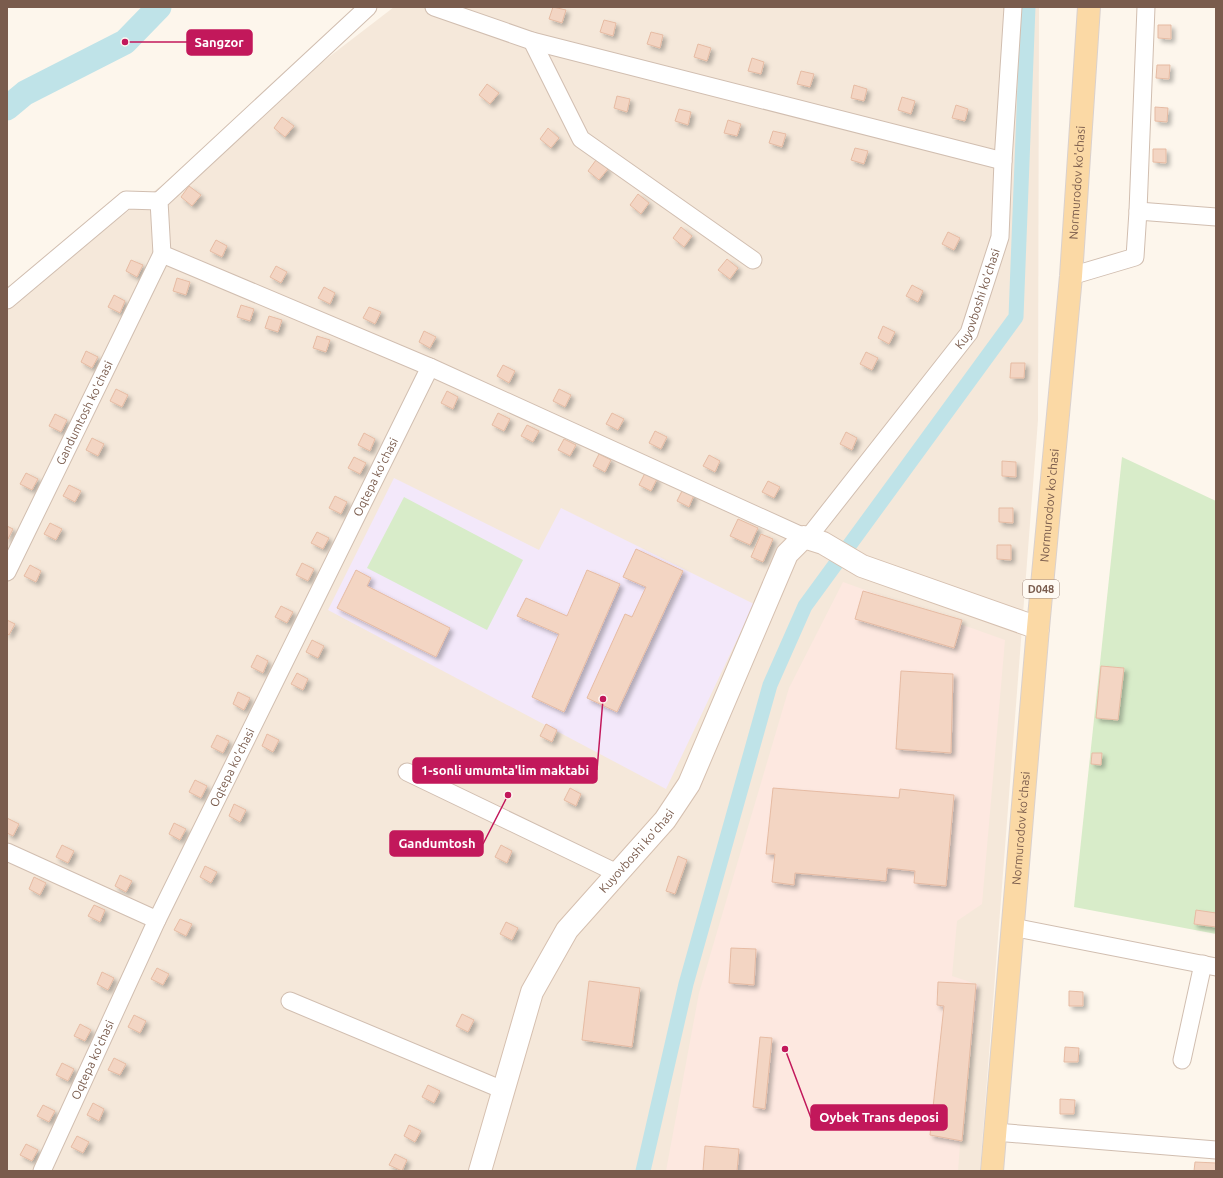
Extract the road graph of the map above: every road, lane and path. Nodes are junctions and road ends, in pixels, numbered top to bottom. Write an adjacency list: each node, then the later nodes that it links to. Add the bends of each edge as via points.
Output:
1 (368, 7): 8 (street)
2 (434, 7): 6 (street)
3 (1013, 7): 7 (street, Kuyovboshi ko'chasi)
4 (1088, 7): 13 (main road, Normurodov ko'chasi / D048)
5 (1146, 7): 9 (street)
6 (532, 41): 7 (street); 12 (street, via 580,138)
7 (1004, 161): 16 (street, Kuyovboshi ko'chasi, via 1000,237 969,333)
8 (159, 201): 11 (street); 14 (street, via 126,200)
9 (1138, 211): 10 (street); 13 (street, via 1135,257)
10 (1216, 217)
11 (162, 254): 15 (street); 17 (street, Gandumtosh ko'chasi)
12 (753, 260)
13 (1071, 276): 18 (main road, Normurodov ko'chasi / D048)
14 (7, 300)
15 (430, 367): 16 (street); 22 (street, Oqtepa ko'chasi)
16 (812, 540): 18 (main road, via 862,566); 21 (main road, Kuyovboshi ko'chasi, via 787,554 689,784 665,820)
17 (7, 572)
18 (1038, 628): 23 (main road, Normurodov ko'chasi / D048)
19 (406, 772): 21 (street)
20 (7, 852): 22 (street)
21 (617, 873): 27 (main road, Kuyovboshi ko'chasi, via 567,930 532,992)
22 (157, 920): 30 (street, Oqtepa ko'chasi)
23 (1012, 927): 24 (street); 28 (main road, Normurodov ko'chasi / D048)
24 (1210, 965): 26 (street)
25 (290, 1001): 27 (street)
26 (1182, 1060)
27 (503, 1090): 31 (main road, Kuyovboshi ko'chasi)
28 (995, 1132): 29 (street); 32 (main road, Normurodov ko'chasi / D048)
29 (1216, 1150)
30 (42, 1171)
31 (480, 1171)
32 (992, 1171)

